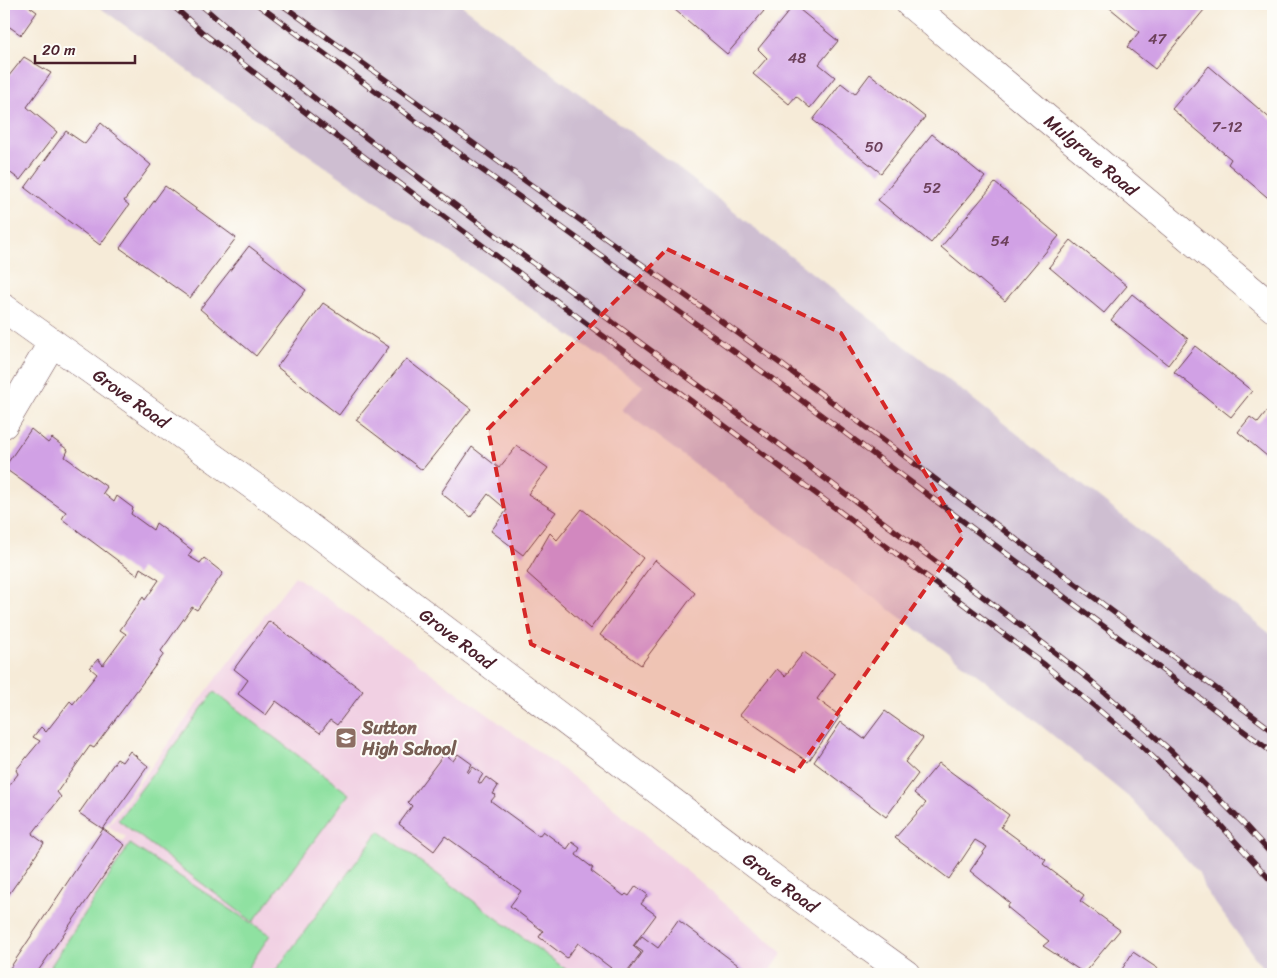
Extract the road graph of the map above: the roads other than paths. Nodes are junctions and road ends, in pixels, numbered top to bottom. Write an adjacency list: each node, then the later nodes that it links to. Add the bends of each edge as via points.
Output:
1 (910, 4): 3 (street, Mulgrave Road)
2 (4, 308): 4 (street, Grove Road)
3 (1273, 308)
4 (52, 343): 5 (street); 6 (street, Grove Road, via 284,508 764,871)
5 (4, 424)
6 (906, 974)

